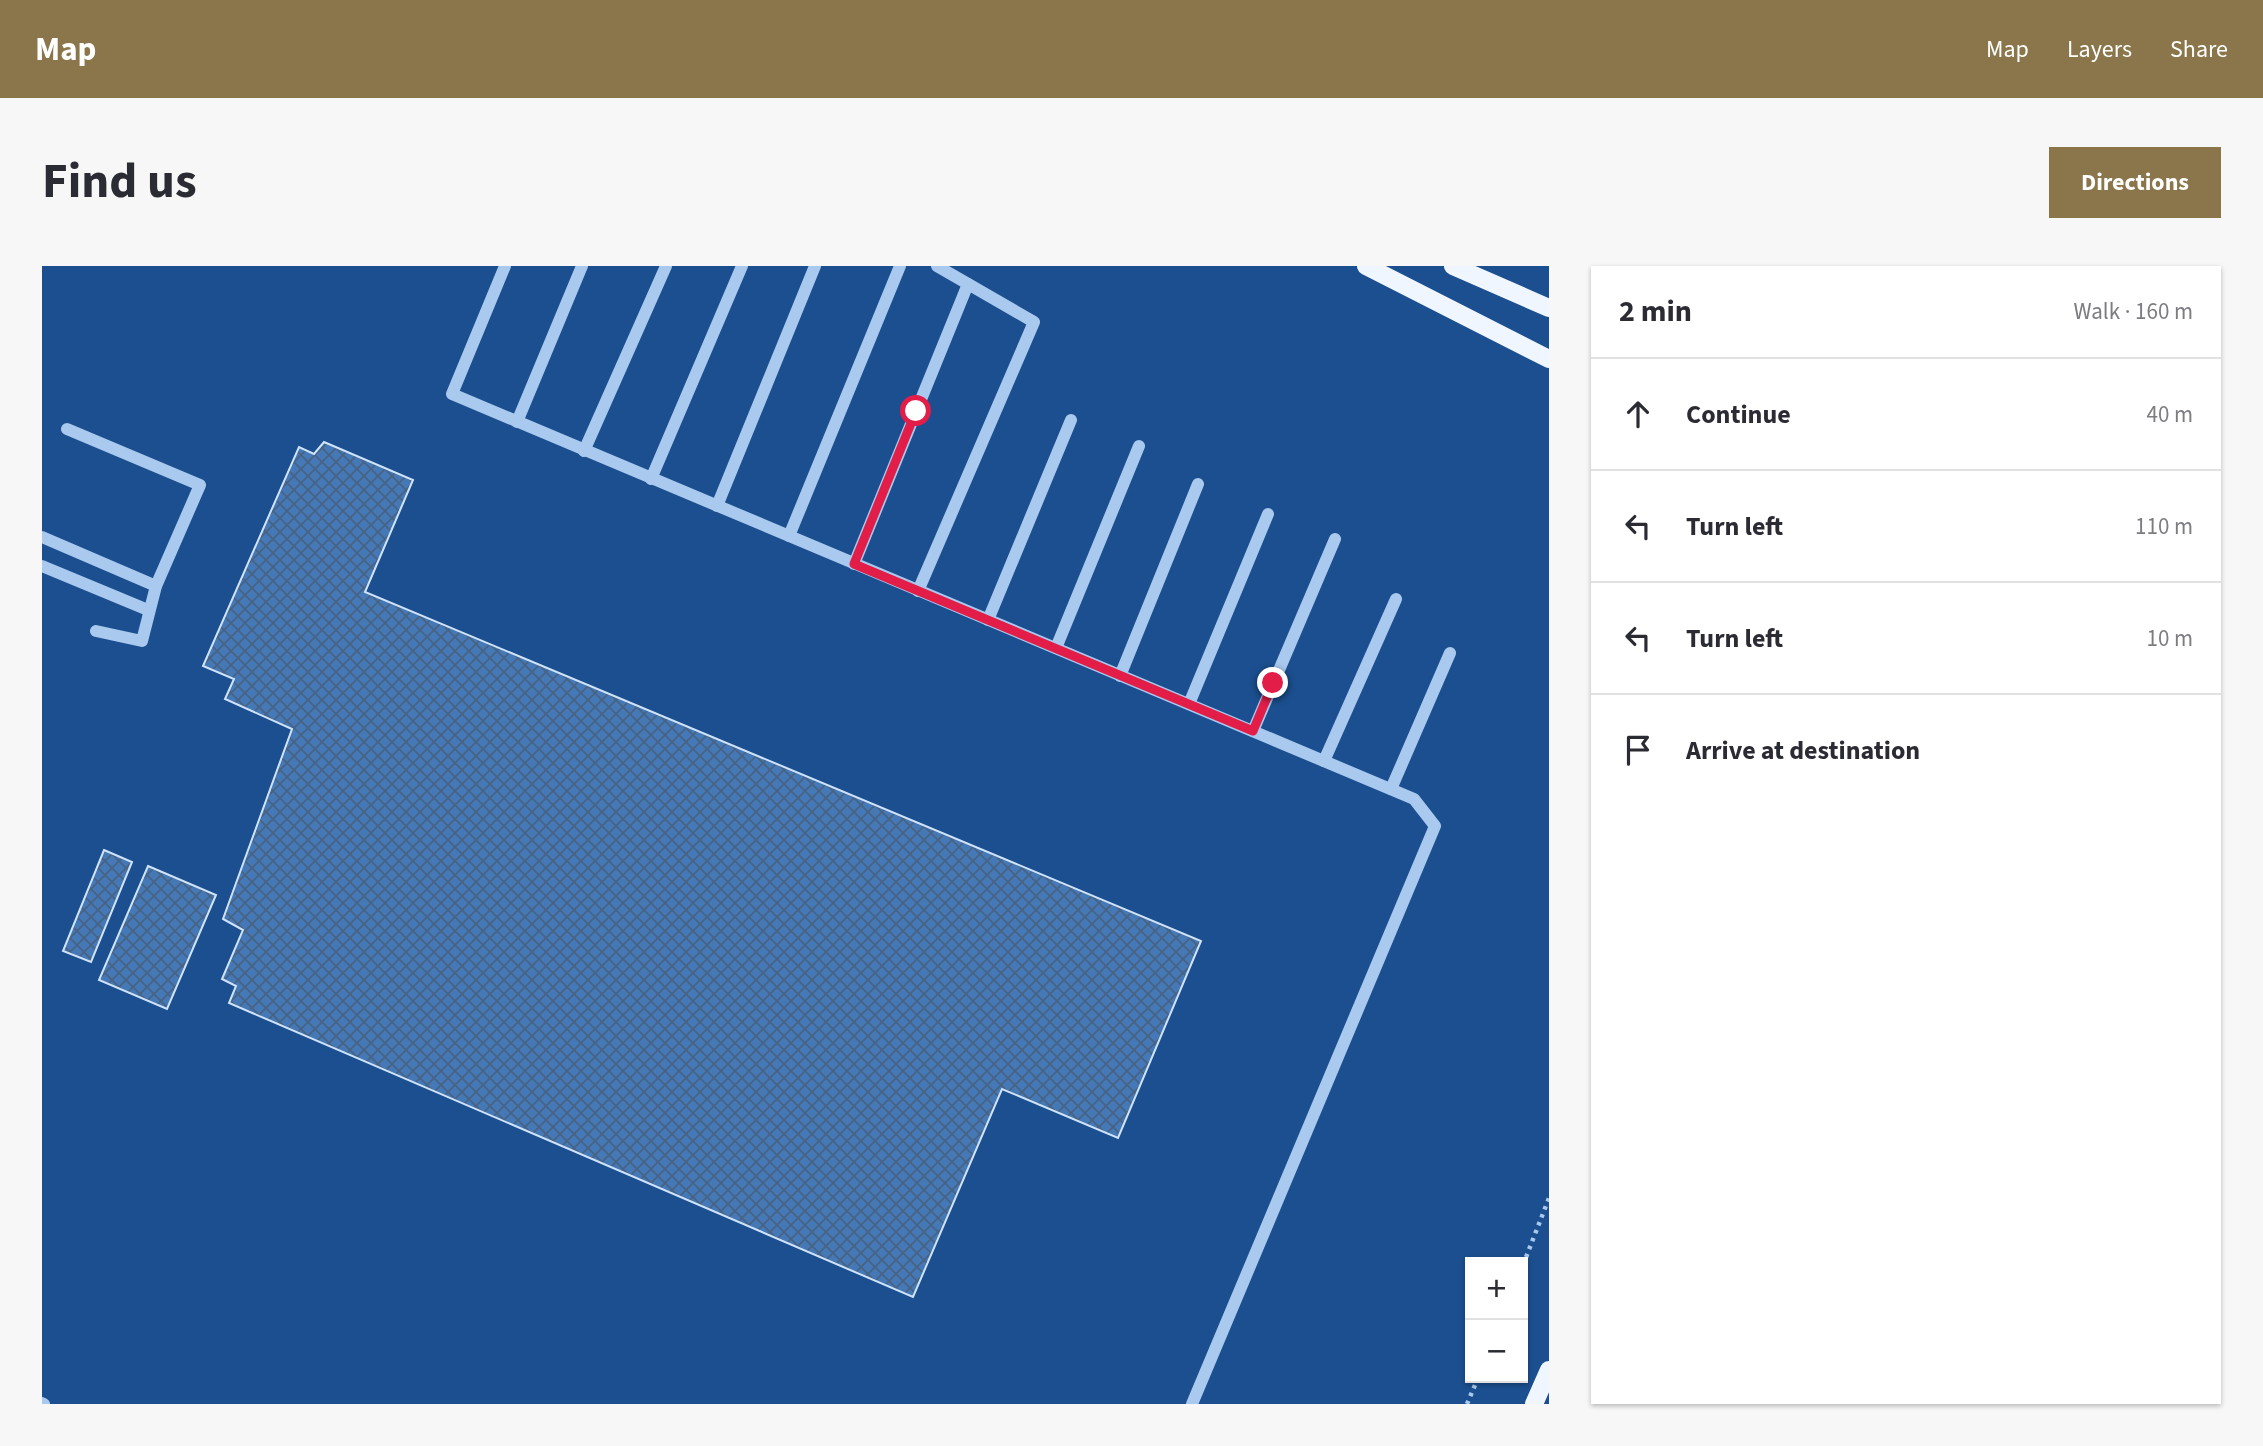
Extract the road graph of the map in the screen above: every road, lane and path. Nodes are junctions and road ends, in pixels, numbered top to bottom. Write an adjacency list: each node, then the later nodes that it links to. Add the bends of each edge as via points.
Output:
1 (505, 266): 16 (lane, via 452,394)
2 (582, 266): 16 (lane)
3 (666, 266): 19 (lane)
4 (742, 266): 20 (lane)
5 (815, 266): 22 (lane)
6 (900, 266): 24 (lane)
7 (937, 266): 10 (lane)
8 (1366, 266): 14 (main road)
9 (1453, 266): 11 (main road)
10 (968, 284): 27 (lane); 30 (lane, via 1034,322)
11 (1503, 287): 12 (main road); 13 (main road)
12 (1549, 294)
13 (1549, 308)
14 (1549, 359)
15 (1071, 420): 33 (lane)
16 (517, 422): 19 (lane)
17 (67, 429): 29 (lane, via 200,485)
18 (1139, 446): 35 (lane)
19 (584, 451): 20 (lane)
20 (652, 479): 22 (lane)
21 (1198, 484): 37 (lane)
22 (717, 506): 24 (lane)
23 (1268, 514): 38 (lane)
24 (789, 536): 27 (lane)
25 (42, 537): 29 (lane)
26 (1335, 539): 39 (lane)
27 (854, 564): 30 (lane)
28 (42, 566): 32 (lane)
29 (156, 586): 32 (lane)
30 (918, 591): 33 (lane)
31 (1396, 599): 40 (lane)
32 (148, 610): 34 (lane, via 142,641)
33 (988, 620): 35 (lane)
34 (96, 631)
35 (1056, 648): 37 (lane)
36 (1450, 653): 41 (lane)
37 (1120, 676): 38 (lane)
38 (1189, 704): 39 (lane)
39 (1253, 731): 40 (lane)
40 (1324, 761): 41 (lane)
41 (1391, 789): 46 (lane, via 1414,799 1435,826)
42 (1549, 1198): 43 (path)
43 (1526, 1257)
44 (1549, 1370): 48 (main road)
45 (1476, 1383): 47 (path)
46 (1192, 1404)
47 (1467, 1404)
48 (1534, 1404)

